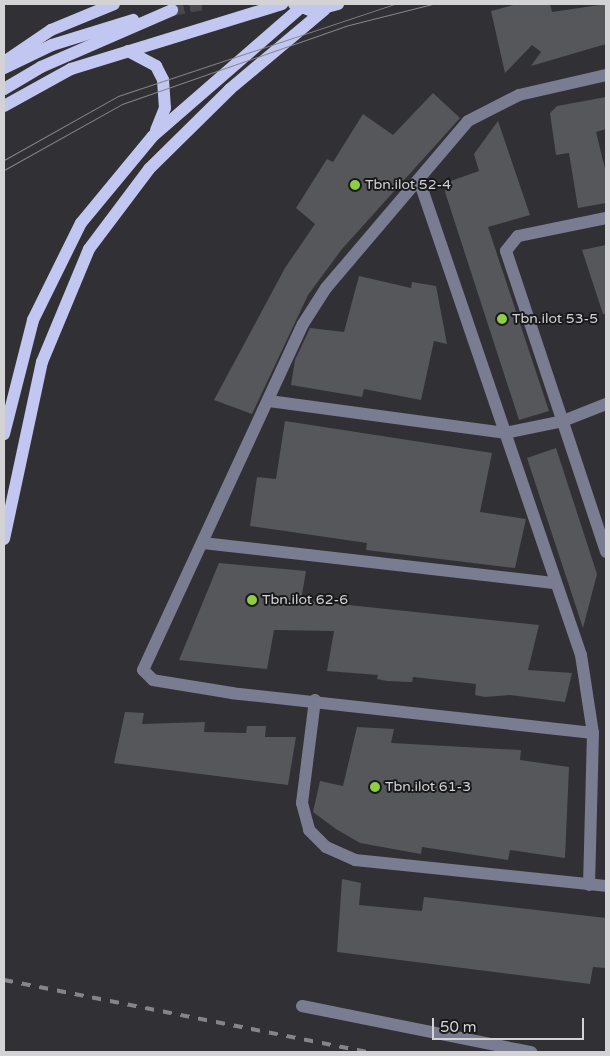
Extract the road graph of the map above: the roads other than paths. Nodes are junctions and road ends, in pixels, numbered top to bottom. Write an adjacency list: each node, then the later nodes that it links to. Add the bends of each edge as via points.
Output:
1 (114, 4): 5 (main road)
2 (282, 4): 7 (main road)
3 (338, 4): 6 (main road)
4 (297, 6): 6 (main road); 13 (main road)
5 (96, 7): 8 (main road, via 50,30)
6 (324, 10): 21 (main road, via 230,89 149,169 89,249 42,362)
7 (128, 51): 12 (main road, via 56,75); 13 (main road, via 156,66 163,80 165,108)
8 (4, 62)
9 (4, 68): 11 (main road, via 90,31 172,10 41,67)
10 (606, 75): 14 (street, via 519,95 480,112)
11 (4, 89)
12 (4, 106)
13 (153, 136): 19 (main road, via 67,246 33,320)
14 (419, 180): 16 (street, via 313,305); 20 (street)
15 (606, 218): 18 (street, via 518,236 506,251)
16 (269, 401): 20 (street); 22 (street)
17 (606, 404): 18 (street)
18 (562, 421): 20 (street); 23 (street)
19 (4, 434)
20 (505, 434): 24 (street)
21 (4, 538)
22 (202, 543): 24 (street); 25 (street, via 144,674 153,680 232,693)
23 (606, 552)
24 (556, 583): 26 (street, via 581,655)
25 (315, 700): 26 (street); 27 (street, via 302,803 309,830 326,847 355,860)
26 (593, 733): 27 (street)
27 (589, 885): 28 (street)
28 (606, 886)
29 (302, 1006): 30 (street)
30 (531, 1052)

